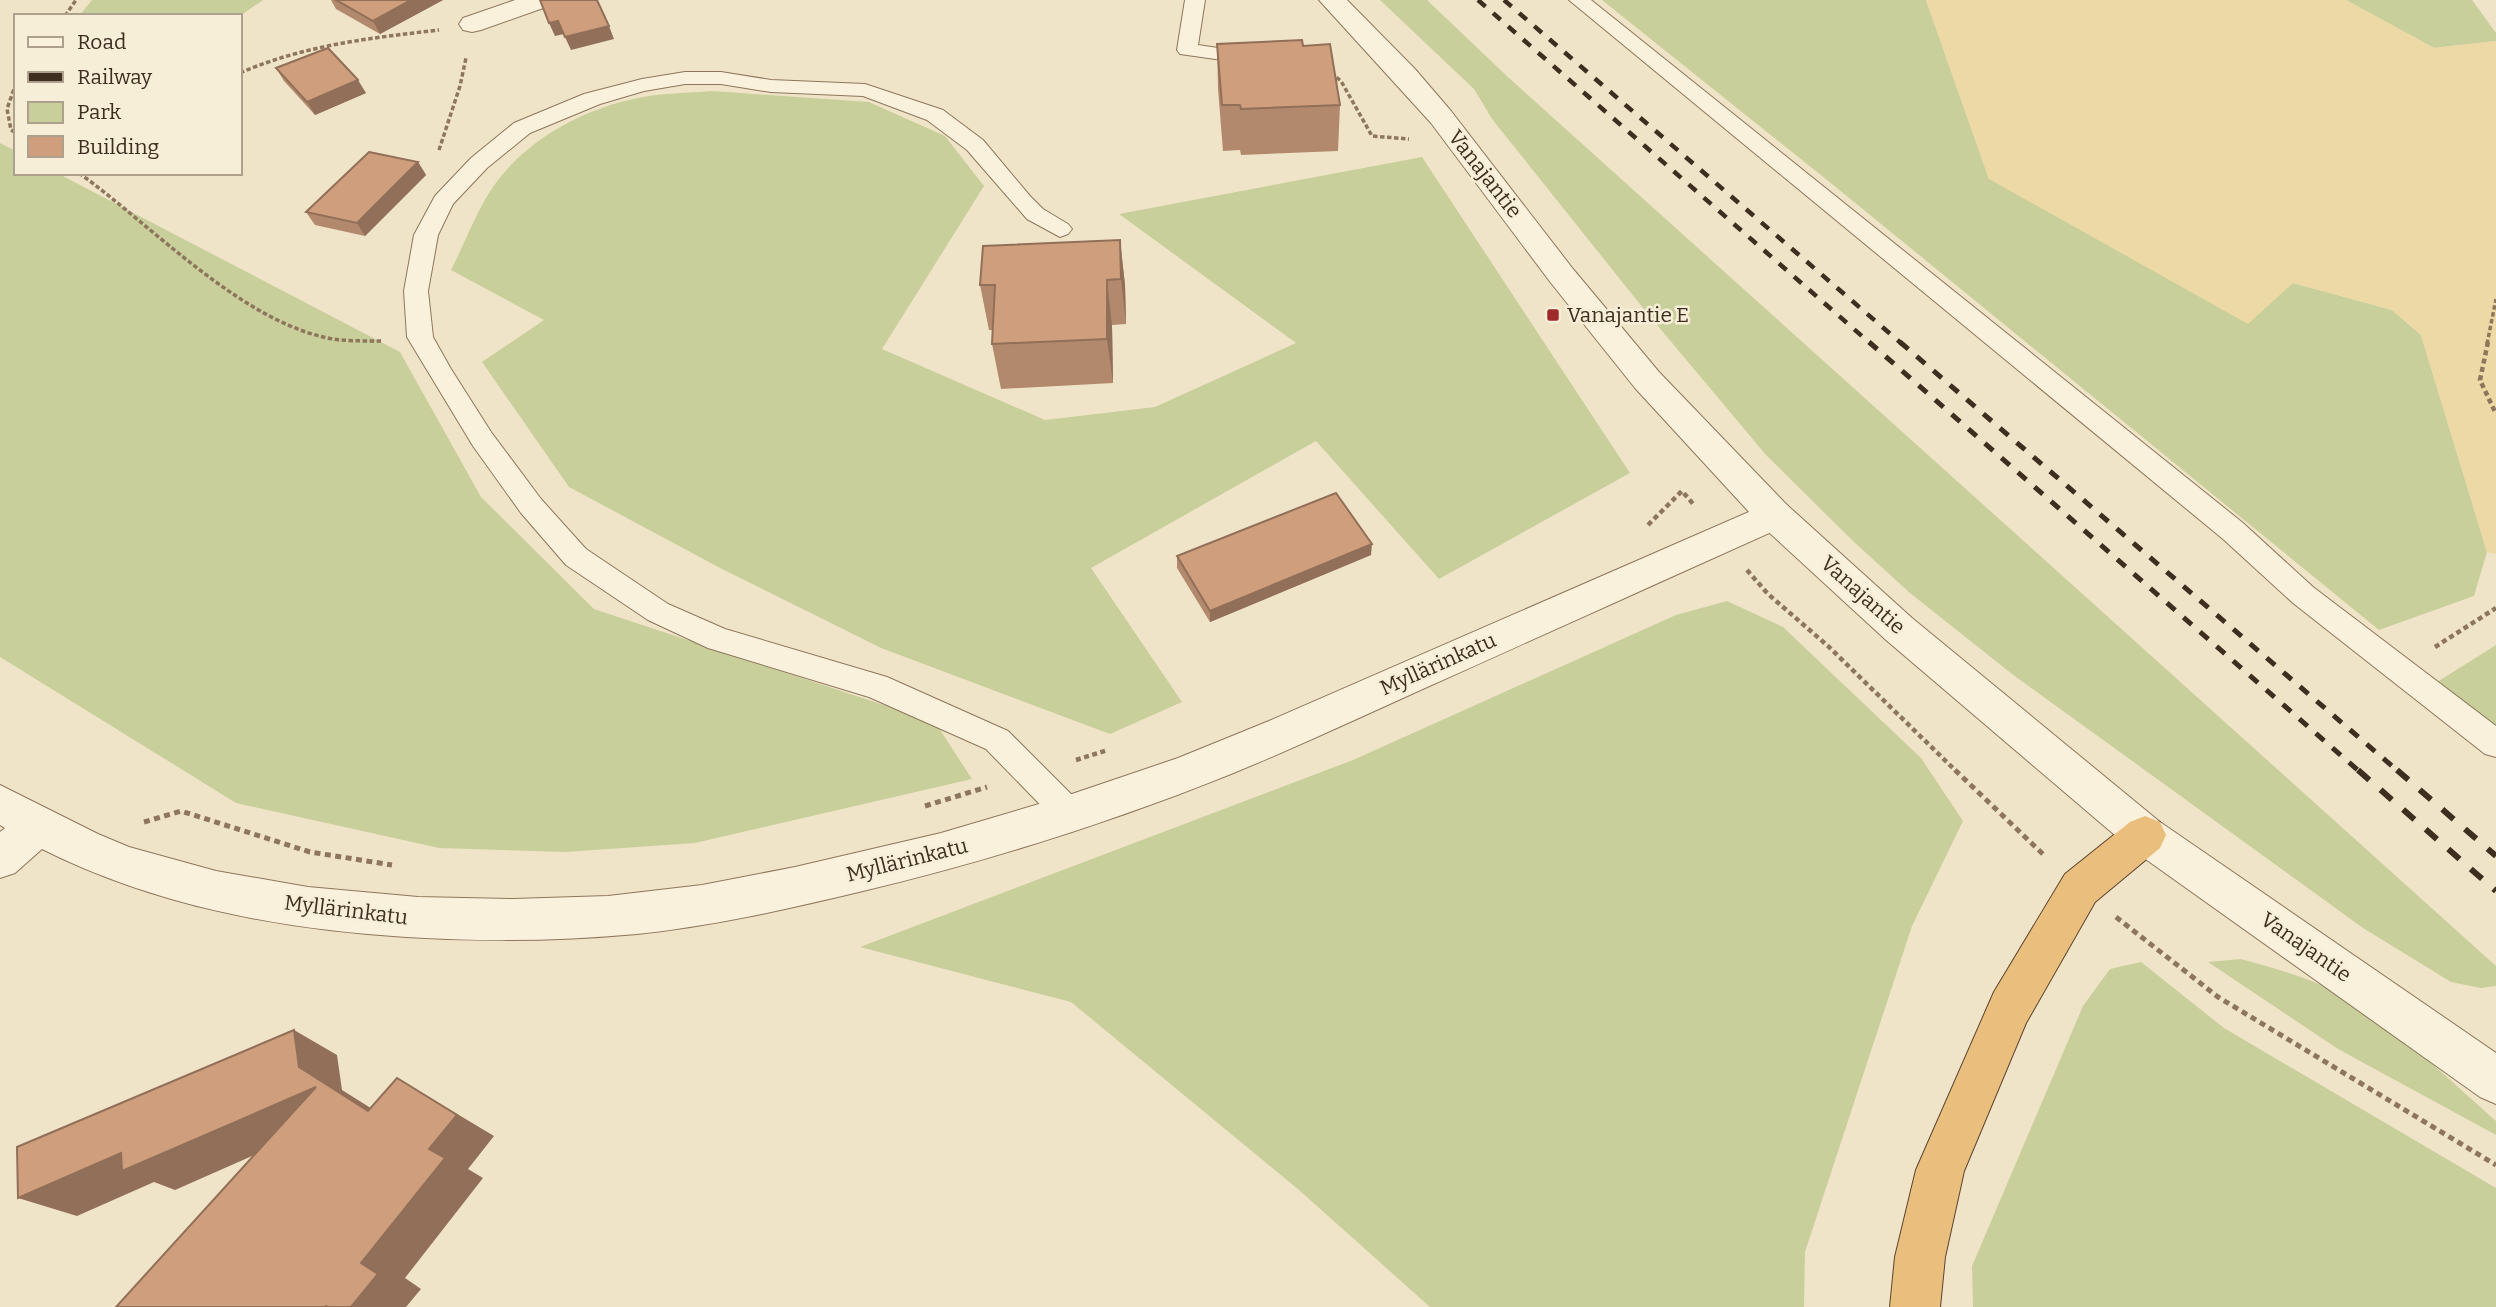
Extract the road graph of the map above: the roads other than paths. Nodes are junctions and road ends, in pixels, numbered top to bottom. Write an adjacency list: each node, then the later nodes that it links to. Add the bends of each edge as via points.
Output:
1 (540, 0): 5 (street)
2 (1195, 0): 6 (lane, via 1187,50)
3 (1332, 0): 8 (street, Vanajantie, via 1441,117 1647,380)
4 (1579, 0): 9 (lane, via 2233,531 2303,595)
5 (472, 24)
6 (1303, 65)
7 (1060, 229): 11 (lane, via 1035,214 975,145 935,116 900,100 865,90 685,78 642,85 522,128 443,201 426,235 416,291 420,337 482,439 576,557 658,612 718,639 876,687 997,740)
8 (1773, 515): 11 (street, Myllärinkatu, via 1303,724 1190,771); 13 (street, Vanajantie, via 1899,629)
9 (2496, 744)
10 (0, 803): 12 (street, Myllärinkatu)
11 (1069, 813): 12 (street, Myllärinkatu, via 945,852 801,887 609,916 512,919 416,918 312,909 187,886 110,861)
12 (36, 827): 14 (street)
13 (2145, 835): 15 (street, Vanajantie); 16 (highway, via 2080,888 2010,1008 1940,1170 1920,1256)
14 (0, 859)
15 (2496, 1081)
16 (1915, 1307)

